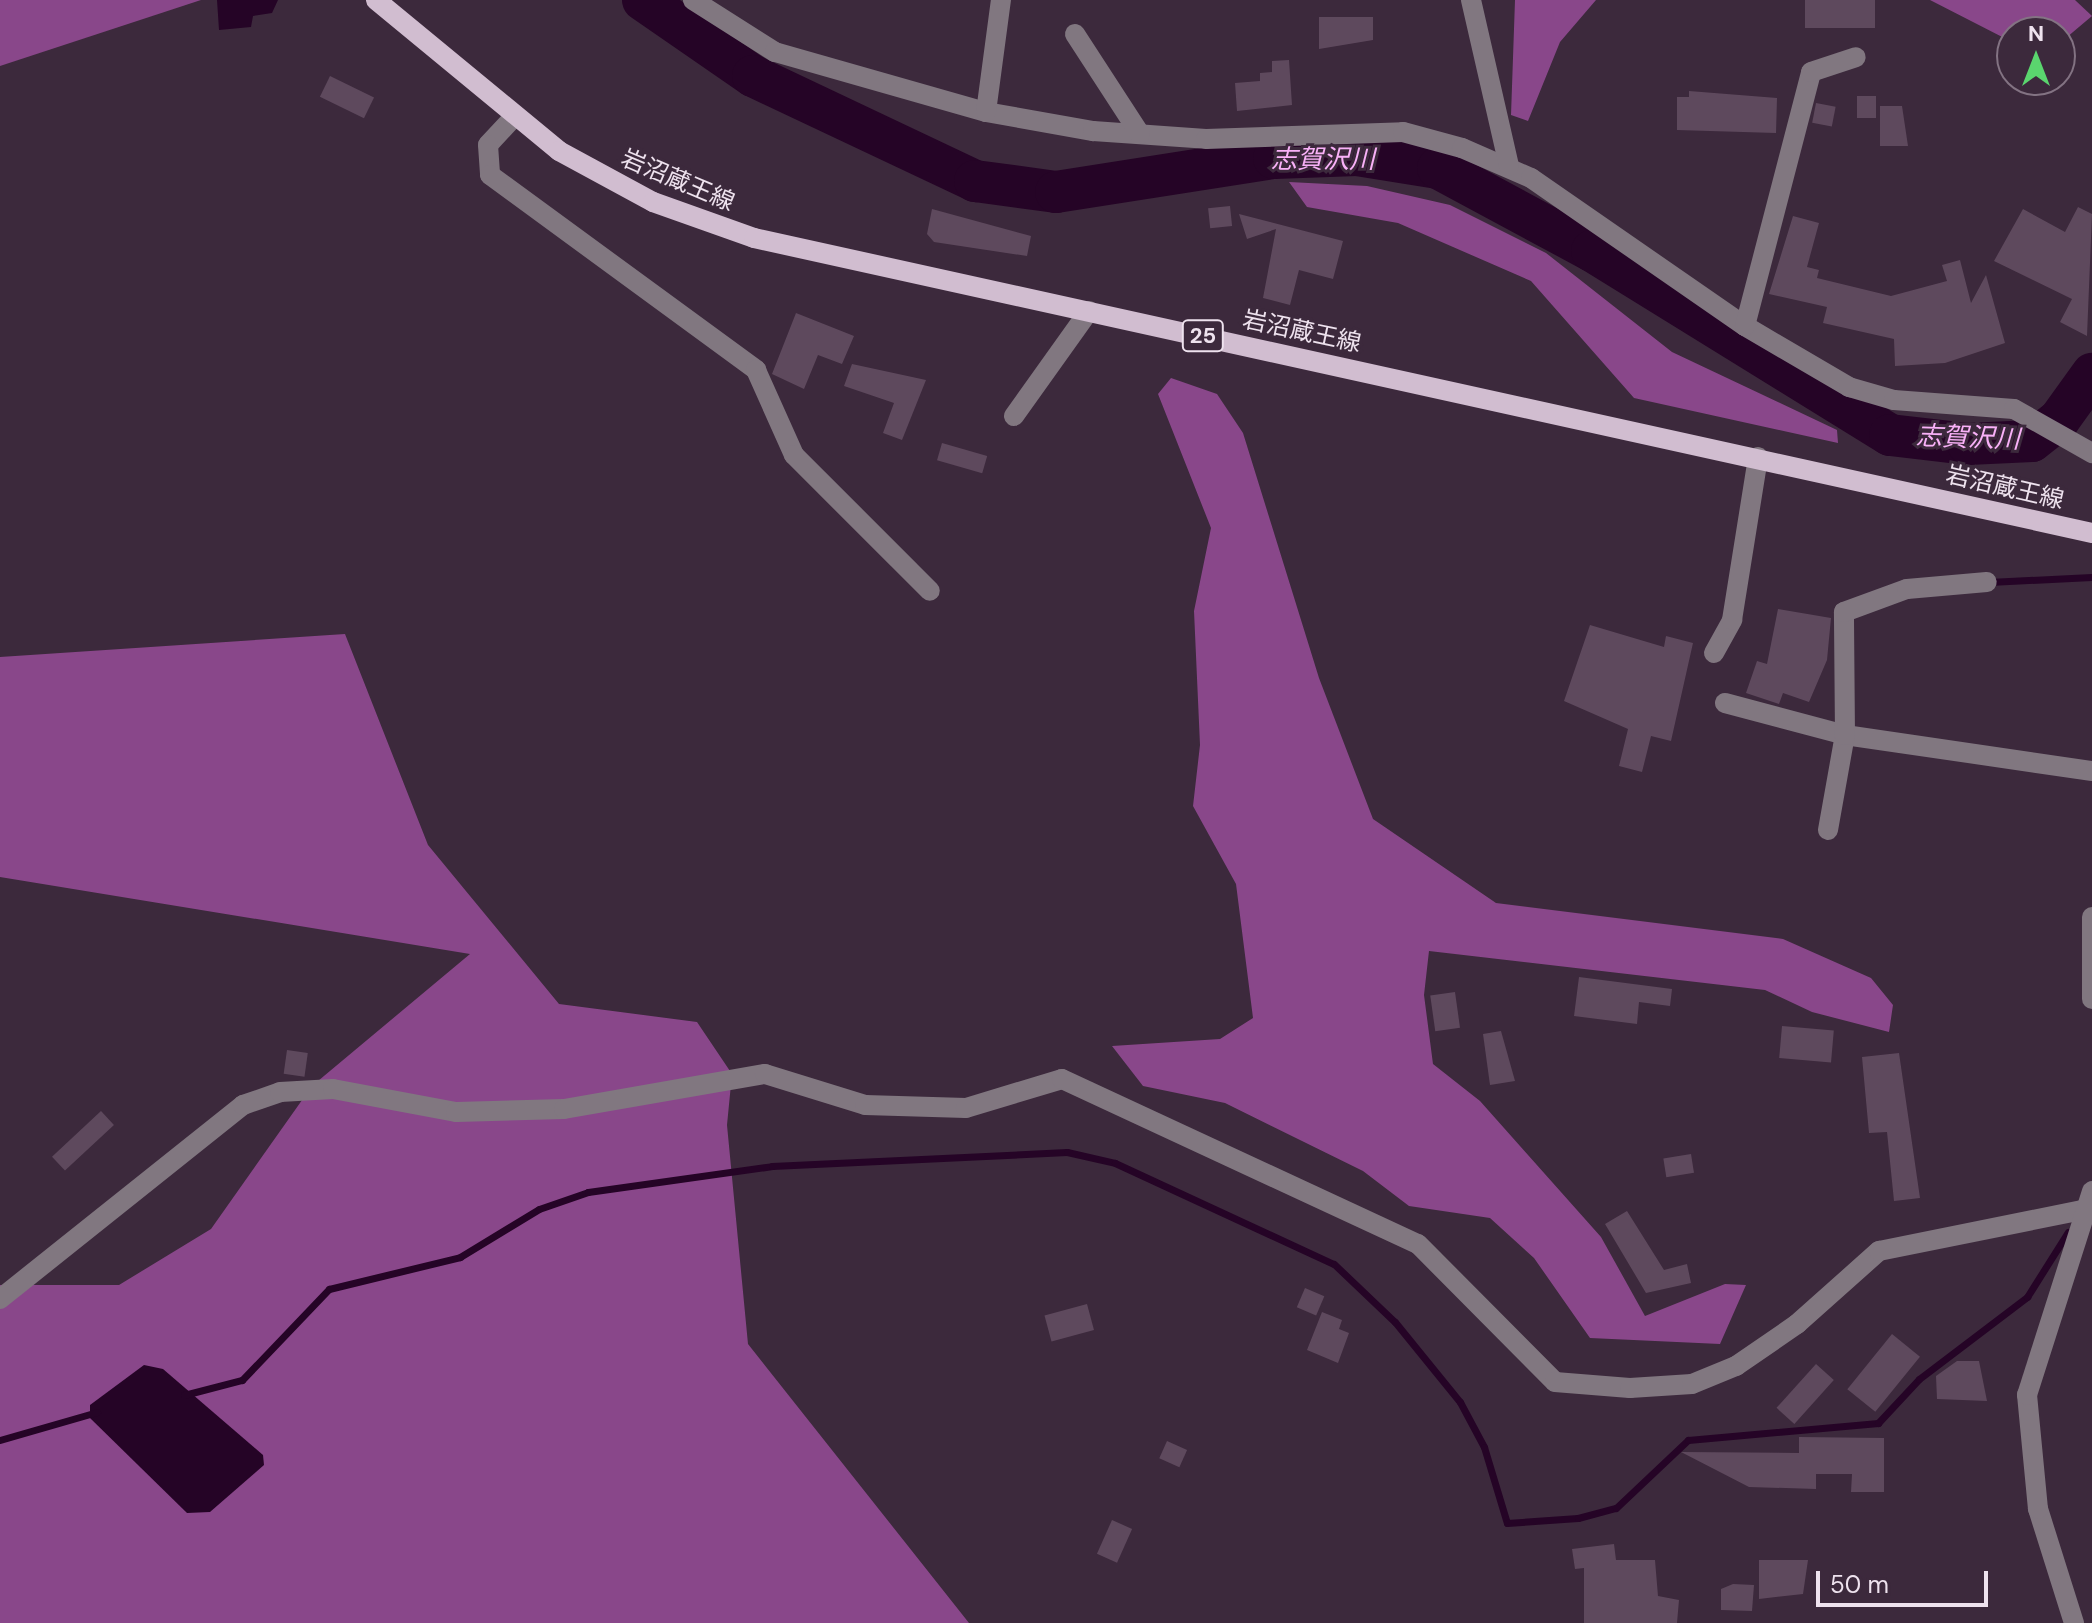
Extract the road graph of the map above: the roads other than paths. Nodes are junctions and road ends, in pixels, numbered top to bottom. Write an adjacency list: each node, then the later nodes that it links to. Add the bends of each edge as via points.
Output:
1 (376, 0): 8 (main road, 岩沼蔵王線 / 25)
2 (693, 0): 7 (street, via 775,52)
3 (1001, 0): 7 (street)
4 (1471, 0): 10 (street)
5 (1075, 34): 9 (street)
6 (1856, 57): 12 (street, via 1811,72)
7 (986, 112): 9 (street)
8 (512, 119): 11 (main road, 岩沼蔵王線 / 25, via 605,178 703,222); 18 (street, via 488,145 490,175 756,370 794,455)
9 (1140, 134): 10 (street, via 1403,132)
10 (1509, 166): 12 (street)
11 (1089, 311): 13 (street); 15 (main road, 岩沼蔵王線 / 25)
12 (1745, 326): 14 (street, via 1869,394 2014,409 2057,438)
13 (1014, 416)
14 (2092, 453)
15 (1758, 457): 16 (main road, 岩沼蔵王線 / 25); 19 (street, via 1732,620)
16 (2092, 533)
17 (1987, 582): 21 (street, via 1907,589 1844,612)
18 (930, 591)
19 (1714, 653)
20 (1725, 703): 21 (street)
21 (1845, 735): 22 (street); 23 (street)
22 (2092, 771)
23 (1828, 830)
24 (2092, 917): 25 (street)
25 (2092, 999)
26 (2091, 1202): 27 (street, via 1879,1251 1797,1324 1736,1366 1692,1384 1630,1388 1555,1382 1418,1244 1062,1079 966,1108 865,1105 765,1074 548,1109 456,1112 333,1089 280,1092 243,1105); 28 (street, via 2027,1395 2038,1509)
27 (0, 1299)
28 (2066, 1620)

